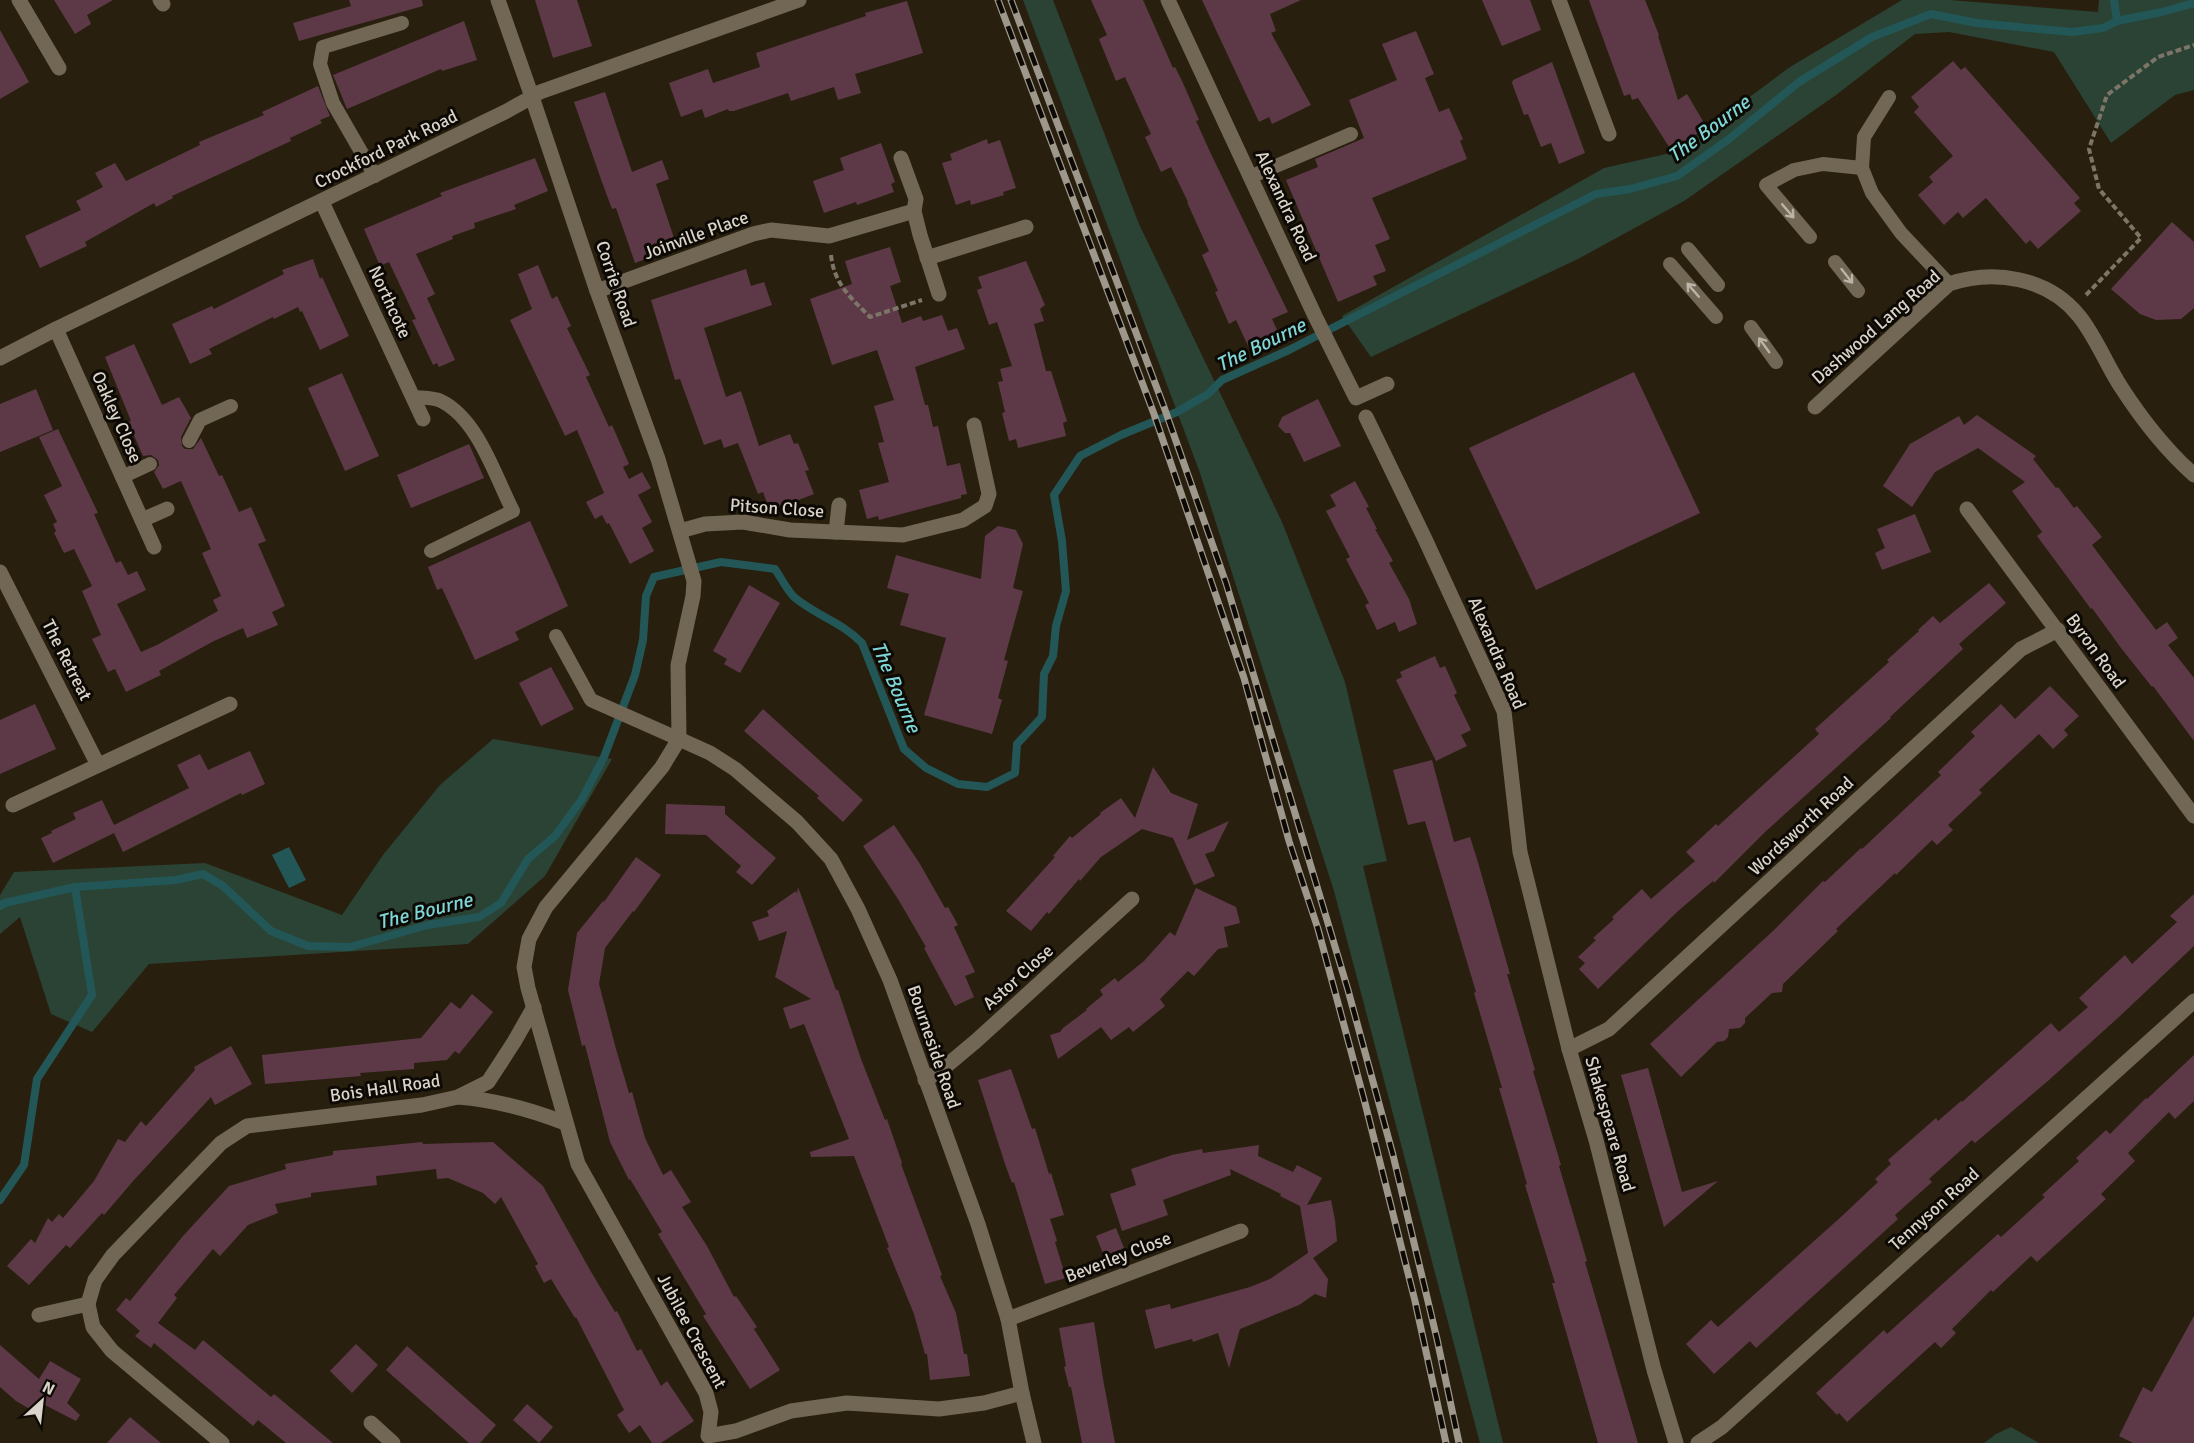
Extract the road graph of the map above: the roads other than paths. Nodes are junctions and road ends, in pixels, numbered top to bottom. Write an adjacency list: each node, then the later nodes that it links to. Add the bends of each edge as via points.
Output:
1 (19, 0): 7 (street)
2 (498, 0): 8 (street, Corrie Road)
3 (799, 0): 8 (street, Crockford Park Road)
4 (1168, 0): 15 (street, Alexandra Road)
5 (1559, 0): 11 (street)
6 (402, 22): 14 (lane, via 323,47 320,64 333,103)
7 (59, 68)
8 (532, 97): 14 (street, Crockford Park Road); 26 (street, Corrie Road)
9 (1889, 97): 13 (lane, via 1863,137)
10 (1351, 134): 15 (lane)
11 (1609, 134)
12 (901, 158): 17 (street, via 916,199)
13 (1862, 168): 19 (lane, one-way to 19, via 1823,164 1794,170 1766,185); 24 (lane, via 1872,194 1901,234)
14 (375, 176): 16 (street, Crockford Park Road)
15 (1250, 177): 34 (street, Alexandra Road, via 1356,398)
16 (322, 202): 31 (street, Crockford Park Road); 35 (street, Northcote)
17 (914, 212): 21 (street); 26 (street, Joinville Place, via 829,236 771,230 753,234)
18 (1026, 227): 21 (street)
19 (1810, 237)
20 (1688, 249): 25 (lane)
21 (927, 258): 28 (street)
22 (1835, 261): 27 (lane, one-way to 27)
23 (1670, 264): 29 (lane, one-way to 23)
24 (1949, 284): 37 (street, Dashwood Lang Road); 43 (street, Dashwood Lang Road, via 1990,276 2015,278 2061,299 2097,343 2120,386 2144,419)
25 (1718, 285)
26 (597, 291): 49 (street, Corrie Road)
27 (1858, 291)
28 (939, 294)
29 (1716, 317)
30 (1751, 327): 33 (lane, one-way to 30)
31 (56, 329): 32 (street, Crockford Park Road); 44 (street, Oakley Close)
32 (0, 358)
33 (1776, 362)
34 (1387, 384)
35 (413, 397): 39 (street, Northcote); 52 (lane, via 439,399 459,413 477,437 513,511)
36 (231, 405): 41 (lane, via 200,420)
37 (1815, 406)
38 (1366, 417): 60 (street, Alexandra Road, via 1504,711)
39 (423, 419)
40 (974, 425): 50 (street, Pitson Close, via 989,494 985,506 963,520 903,535)
41 (189, 441)
42 (150, 464): 44 (lane)
43 (2194, 475)
44 (122, 477): 48 (street, Oakley Close)
45 (839, 505): 50 (street, Pitson Close)
46 (167, 509): 48 (street)
47 (1967, 509): 54 (street, Byron Road)
48 (142, 520): 51 (street, Oakley Close)
49 (680, 531): 50 (street, Pitson Close, via 705,524 743,522); 57 (street, Corrie Road, via 694,581 678,664)
50 (836, 532)
51 (154, 548)
52 (431, 551)
53 (0, 572): 58 (street, The Retreat)
54 (2058, 630): 61 (street, Byron Road); 65 (street, Wordsworth Road, via 2021,649 1609,1029)
55 (556, 636): 57 (lane, via 591,700)
56 (230, 704): 58 (street)
57 (679, 739): 64 (street, via 662,767 546,907 529,939 524,967); 66 (street, Bourneside Road, via 735,769 796,822 831,859 890,980)
58 (98, 765): 59 (street)
59 (13, 805)
60 (1516, 814): 65 (street, Shakespeare Road, via 1520,852)
61 (2194, 816)
62 (1132, 899): 66 (street, Astor Close, via 976,1041)
63 (2194, 1001): 80 (street, Tennyson Road, via 1722,1427)
64 (534, 1007): 67 (street, Bois Hall Road, via 488,1082); 68 (street, Jubilee Crescent)
65 (1569, 1049): 79 (street, Shakespeare Road)
66 (925, 1080): 72 (street, Bourneside Road)
67 (458, 1097): 68 (street, via 490,1100); 70 (street, Bois Hall Road, via 422,1105 247,1126 221,1143 113,1255 95,1281)
68 (565, 1123): 75 (street, Jubilee Crescent, via 578,1164 706,1393 711,1412)
69 (1241, 1232): 72 (street, Beverley Close)
70 (88, 1304): 71 (street); 76 (street, via 93,1328 112,1351)
71 (39, 1314)
72 (1008, 1319): 73 (street, Bourneside Road)
73 (1022, 1393): 75 (street, Jubilee Crescent, via 939,1409 835,1404 791,1411); 78 (street, Bourneside Road)
74 (370, 1423): 77 (street)
75 (706, 1439)
76 (222, 1443)
77 (393, 1443)
78 (1034, 1443)
79 (1676, 1443)
80 (1698, 1443)

